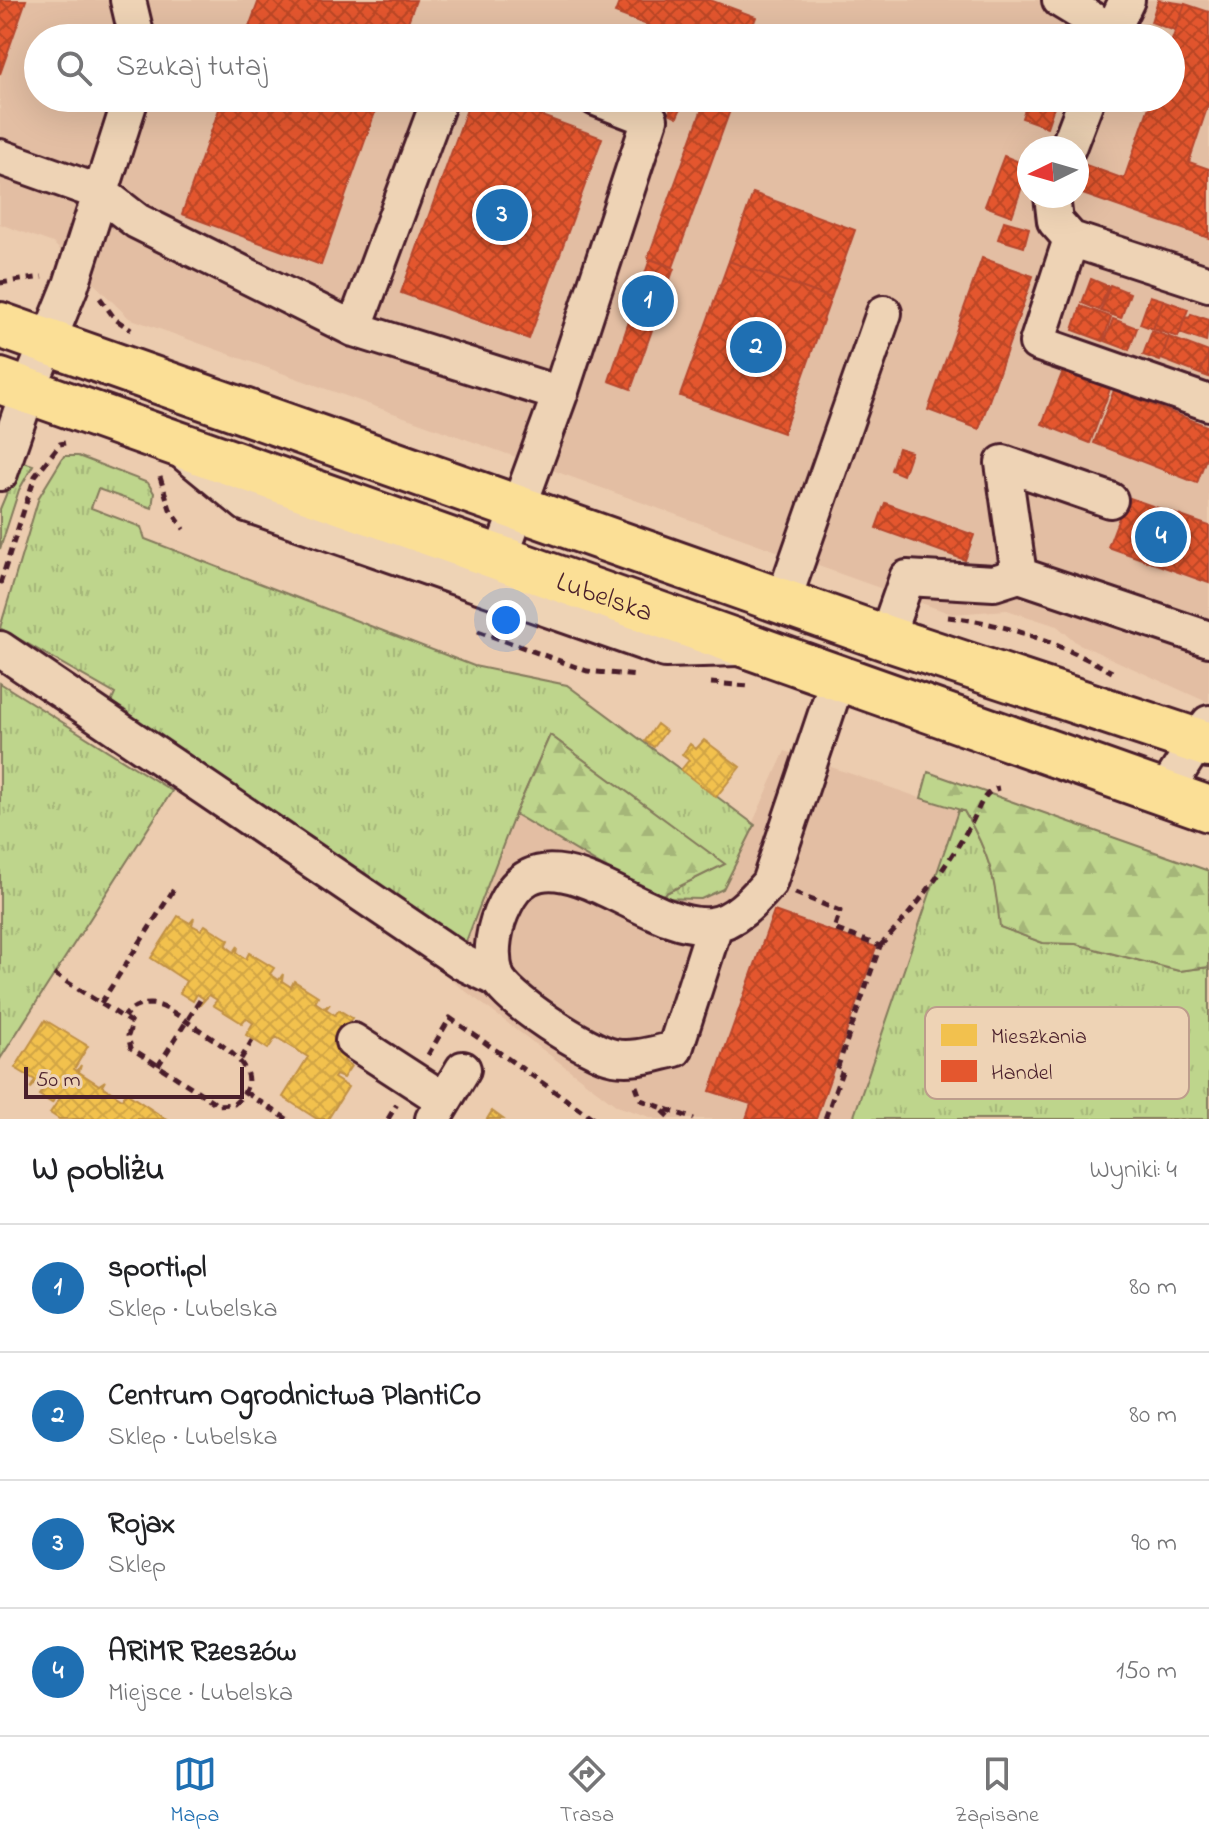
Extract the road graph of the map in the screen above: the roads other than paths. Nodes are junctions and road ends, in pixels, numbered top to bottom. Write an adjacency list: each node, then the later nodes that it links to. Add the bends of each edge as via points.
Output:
1 (128, 0): 4 (street)
2 (1060, 0): 5 (street)
3 (1127, 0): 6 (street)
4 (134, 24)
5 (1095, 24)
6 (1115, 24)
7 (127, 112): 13 (street)
8 (435, 112): 19 (street)
9 (632, 112): 22 (street, via 650,119)
10 (1082, 112): 11 (street)
11 (1073, 136)
12 (0, 157): 13 (street)
13 (101, 193): 19 (street, via 137,221); 20 (street)
14 (1053, 208): 15 (street, via 1055,221)
15 (1071, 239): 16 (street); 23 (street, via 1037,343)
16 (1209, 284)
17 (884, 313): 30 (street)
18 (0, 325): 20 (main road, Lubelska)
19 (354, 329): 22 (street)
20 (49, 343): 21 (street); 27 (main road, Lubelska)
21 (14, 386): 24 (main road, Lubelska); 25 (street)
22 (560, 394): 27 (street)
23 (1209, 403)
24 (164, 458): 28 (main road, Lubelska); 33 (street, via 247,504 665,650)
25 (0, 473)
26 (1110, 500): 29 (street, via 1003,463)
27 (519, 506): 28 (street); 30 (main road, Lubelska)
28 (500, 558): 33 (main road, Lubelska)
29 (1019, 575): 31 (street, via 994,583 907,578); 32 (street)
30 (783, 601): 31 (main road, Lubelska)
31 (892, 620): 36 (main road, Lubelska)
32 (1209, 639)
33 (751, 648): 35 (main road, Lubelska)
34 (0, 649): 40 (street, via 462,962)
35 (838, 678): 37 (main road, Lubelska); 39 (street, via 769,883 743,909)
36 (1206, 736): 37 (street)
37 (1165, 792): 38 (main road, Lubelska)
38 (1209, 809)
39 (715, 925): 40 (street, via 658,916 584,878 549,870 531,876 506,901 494,941); 40 (street, via 675,1049 632,1058 599,1052 538,1015)
40 (497, 979)
41 (353, 1041): 43 (street)
42 (480, 1066): 43 (street)
43 (438, 1109)

